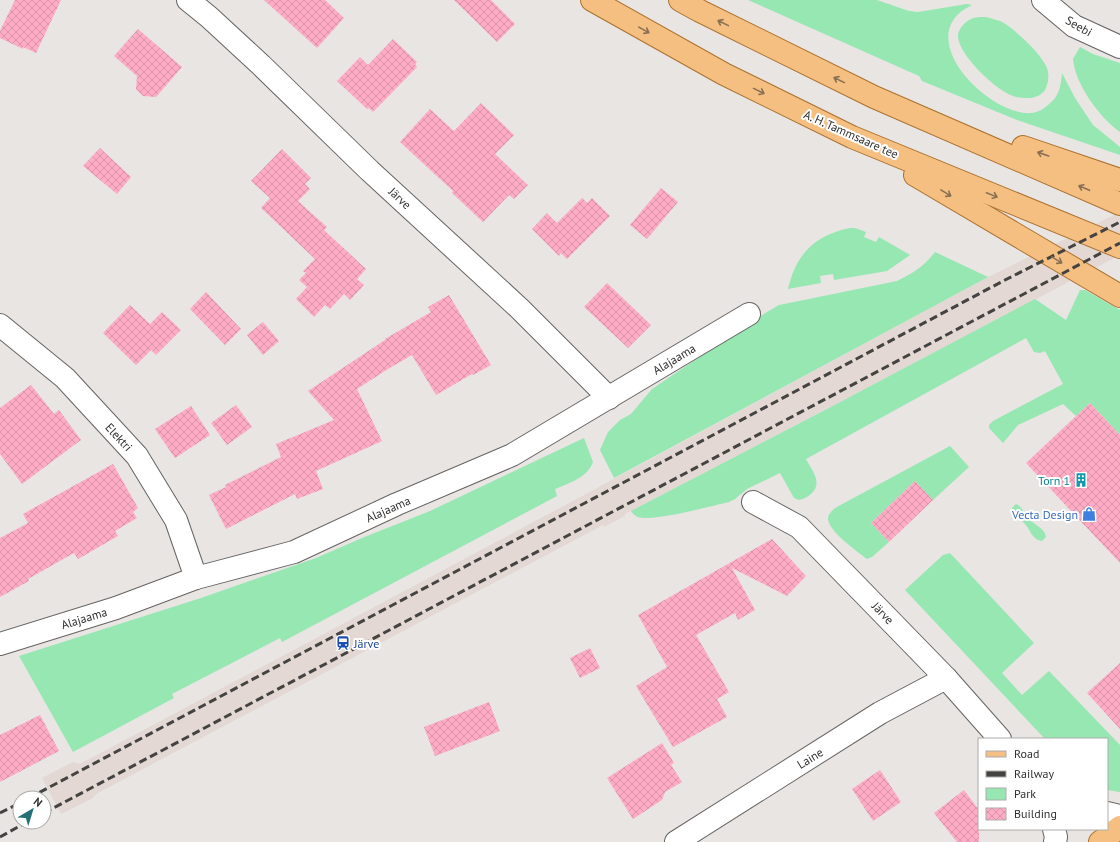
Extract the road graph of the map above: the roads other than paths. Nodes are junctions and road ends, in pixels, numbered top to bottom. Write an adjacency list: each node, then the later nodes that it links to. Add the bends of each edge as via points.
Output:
1 (188, 0): 14 (street, Järve, via 261,65 370,171 519,308)
2 (592, 0): 7 (main road, A. H. Tammsaare tee, one-way to 7, via 724,74)
3 (680, 0): 6 (main road, one-way to 3)
4 (1043, 0): 5 (street, Seebi, via 1074,26)
5 (1120, 47)
6 (874, 97): 8 (main road, one-way to 6); 9 (main road, one-way to 6)
7 (852, 137): 10 (main road, A. H. Tammsaare tee, one-way to 10); 11 (main road, one-way to 11)
8 (1120, 180)
9 (1120, 204)
10 (1120, 247)
11 (1120, 296)
12 (749, 314): 14 (street, Alajaama)
13 (0, 325): 16 (street, Elektri, via 65,378 136,456 176,520)
14 (609, 398): 16 (street, Alajaama, via 512,455 294,552)
15 (753, 502): 18 (street, Järve, via 799,527)
16 (196, 578): 17 (street, Alajaama, via 116,608)
17 (0, 644)
18 (946, 678): 19 (street, Järve); 24 (street, Laine, via 880,713)
19 (999, 738)
20 (1108, 813): 21 (street)
21 (1120, 816)
22 (1120, 827): 26 (main road)
23 (1054, 830): 25 (street)
24 (676, 842)
25 (1055, 842)
26 (1100, 842)

